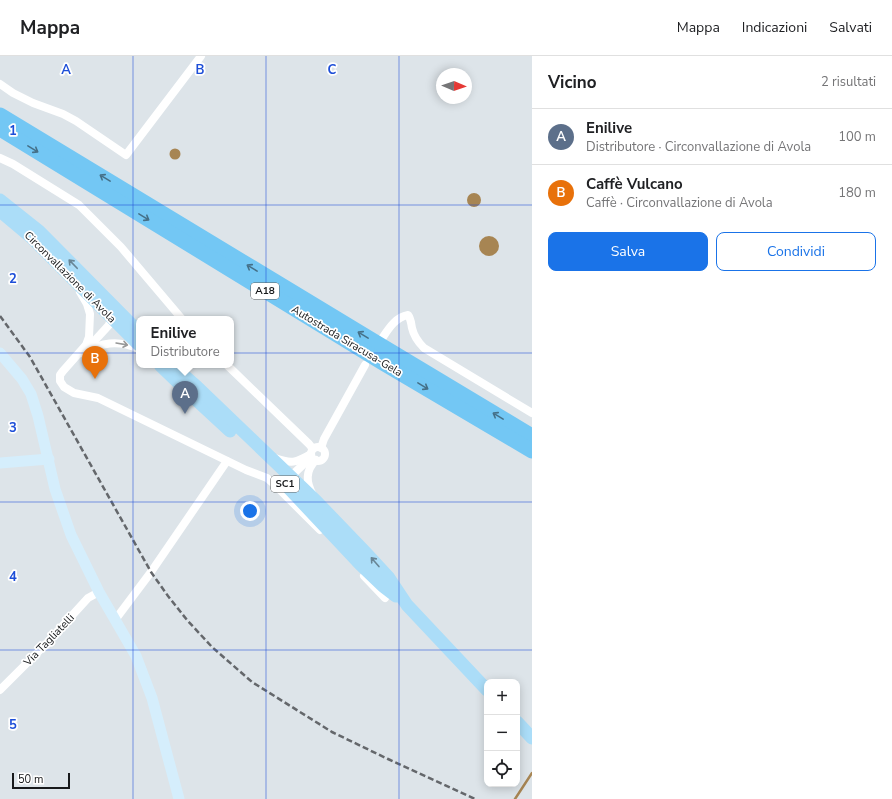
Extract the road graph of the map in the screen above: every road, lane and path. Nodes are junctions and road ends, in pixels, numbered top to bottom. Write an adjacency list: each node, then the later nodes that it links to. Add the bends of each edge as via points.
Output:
1 (201, 56): 2 (street, via 126,155 76,121 33,103)
2 (0, 84)
3 (0, 115): 22 (highway, Autostrada Siracusa-Gela / A18, one-way to 3)
4 (0, 129): 23 (highway, Autostrada Siracusa-Gela / A18, one-way to 23)
5 (0, 158): 10 (street, via 79,205 121,247)
6 (0, 200): 9 (main road, Circonvallazione di Avola, one-way to 6, via 39,231)
7 (0, 211): 8 (main road, Circonvallazione di Avola, via 31,237)
8 (74, 280): 9 (main road, Circonvallazione di Avola); 15 (street, via 90,314 89,337)
9 (116, 313): 11 (main road, Circonvallazione di Avola); 13 (main road, Circonvallazione di Avola); 15 (street, via 105,321)
10 (179, 316)
11 (136, 330)
12 (383, 337): 21 (street, via 397,319 408,315 414,336 424,348)
13 (136, 341)
14 (136, 348): 15 (street, one-way to 14, via 113,343)
15 (83, 350): 27 (street, via 60,376 60,382 64,387 74,393 98,398)
16 (0, 353): 26 (main road, via 22,379 30,394)
17 (364, 365): 25 (street)
18 (163, 368): 29 (main road, SC1)
19 (175, 368): 24 (main road, SC1)
20 (230, 368): 25 (street, via 309,444)
21 (532, 413)
22 (532, 436)
23 (532, 451)
24 (269, 456): 25 (street, via 284,462 294,462); 29 (main road, SC1)
25 (314, 456): 29 (street); 30 (street, via 308,483)
26 (49, 459): 28 (main road); 31 (main road, via 55,489 71,535)
27 (227, 461): 32 (street, via 267,478); 34 (street, via 152,572)
28 (0, 463)
29 (290, 483): 30 (main road, SC1); 33 (main road, SC1, via 360,564)
30 (316, 501): 33 (main road, SC1, one-way to 30, via 389,578)
31 (99, 592): 34 (main road); 36 (street, Via Tagliatelli, via 88,598)
32 (385, 598)
33 (407, 604): 35 (main road, SC1)
34 (115, 620): 39 (main road, via 136,656 152,698)
35 (484, 687)
36 (0, 690)
37 (520, 725): 38 (main road)
38 (532, 738)
39 (179, 799)

